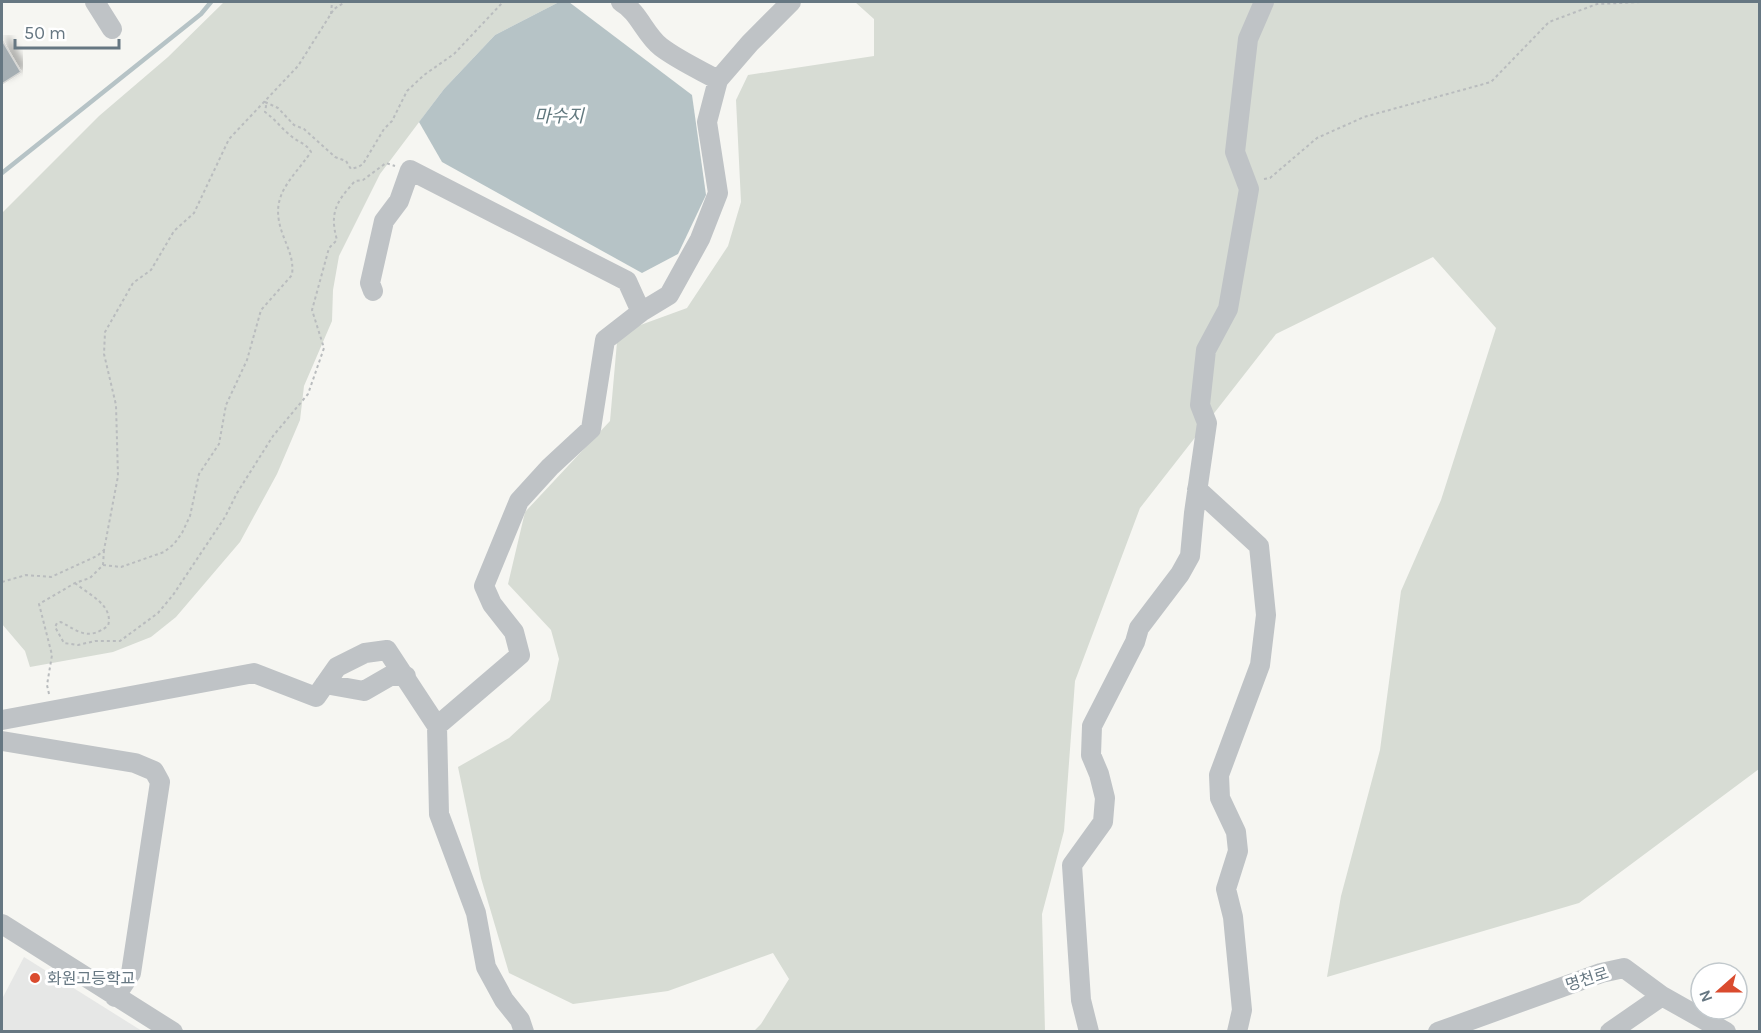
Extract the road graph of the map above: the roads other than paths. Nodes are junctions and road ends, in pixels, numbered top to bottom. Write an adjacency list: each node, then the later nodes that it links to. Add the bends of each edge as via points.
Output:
1 (94, 2): 5 (street)
2 (621, 2): 6 (street, via 629,6 661,47)
3 (791, 2): 6 (street)
4 (1264, 2): 9 (street, via 1248,39 1235,152 1249,189 1228,309 1206,350 1200,405 1208,423)
5 (112, 29)
6 (718, 80): 8 (street, via 707,122 718,192 700,239 669,295)
7 (373, 291): 8 (street, via 370,283 384,221 399,201 410,170 627,281)
8 (641, 312): 13 (street, via 605,340 591,429 519,501 484,585 492,604 514,632 520,655)
9 (1197, 489): 20 (street, via 1190,556 1138,628 1135,642 1092,726 1091,755 1105,798 1103,822 1072,865 1081,1000); 21 (street, via 1259,546 1266,615 1260,665 1219,775 1220,798 1236,832 1238,851 1226,888 1233,917 1242,1010)
10 (406, 676): 11 (street, via 390,676 364,690); 11 (street, via 387,650 365,653 337,666); 13 (street)
11 (325, 684): 12 (street, via 316,697 254,673)
12 (2, 720)
13 (437, 726): 19 (street, via 439,814 476,913 486,967)
14 (2, 741): 17 (street, via 135,763 154,771 160,782 131,973)
15 (2, 924): 17 (street)
16 (1662, 996): 22 (street, 명천로, via 1624,968); 23 (street); 24 (street, 명천로)
17 (115, 997): 18 (street)
18 (173, 1032)
19 (524, 1032)
20 (1089, 1032)
21 (1237, 1032)
22 (1438, 1032)
23 (1610, 1032)
24 (1726, 1032)

